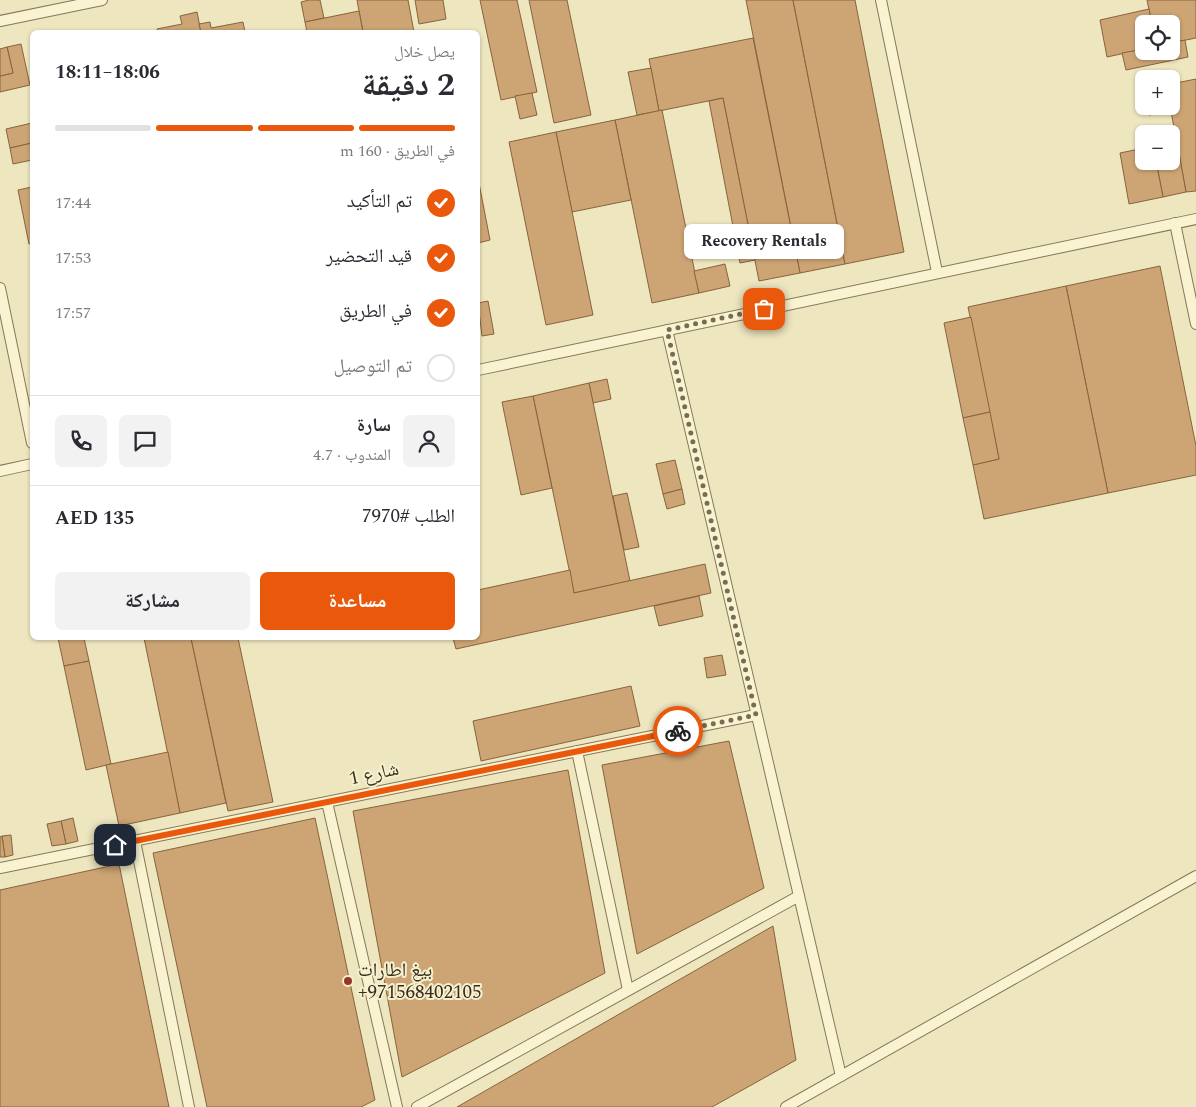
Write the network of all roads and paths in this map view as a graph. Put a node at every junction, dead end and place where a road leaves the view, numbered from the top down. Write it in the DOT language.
graph roads {
  1 [pos="102,0"];
  2 [pos="881,0"];
  3 [pos="0,20"];
  4 [pos="1196,219"];
  5 [pos="1175,223"];
  6 [pos="937,272"];
  7 [pos="0,288"];
  8 [pos="1196,324"];
  9 [pos="667,330"];
  10 [pos="480,370"];
  11 [pos="30,433"];
  12 [pos="30,464"];
  13 [pos="0,471"];
  14 [pos="756,715"];
  15 [pos="577,751"];
  16 [pos="328,802"];
  17 [pos="135,841"];
  18 [pos="0,868"];
  19 [pos="1196,876"];
  20 [pos="798,896"];
  21 [pos="628,990"];
  22 [pos="841,1076"];
  23 [pos="189,1107"];
  24 [pos="397,1107"];
  25 [pos="417,1107"];
  26 [pos="786,1107"];
  1 -- 3 [label="lane"];
  2 -- 6 [label="lane"];
  4 -- 5 [label="lane"];
  5 -- 6 [label="lane"];
  5 -- 8 [label="lane"];
  6 -- 9 [label="lane"];
  7 -- 11 [label="lane"];
  9 -- 10 [label="lane"];
  9 -- 14 [label="lane"];
  12 -- 13 [label="lane"];
  14 -- 15 [label="lane, شارع 1"];
  14 -- 20 [label="lane"];
  15 -- 16 [label="lane, شارع 1"];
  15 -- 21 [label="lane"];
  16 -- 17 [label="lane, شارع 1"];
  16 -- 24 [label="lane"];
  17 -- 18 [label="lane, شارع 1"];
  17 -- 23 [label="lane"];
  19 -- 22 [label="lane"];
  20 -- 21 [label="lane"];
  20 -- 22 [label="lane"];
  21 -- 25 [label="lane"];
  22 -- 26 [label="lane"];
}
